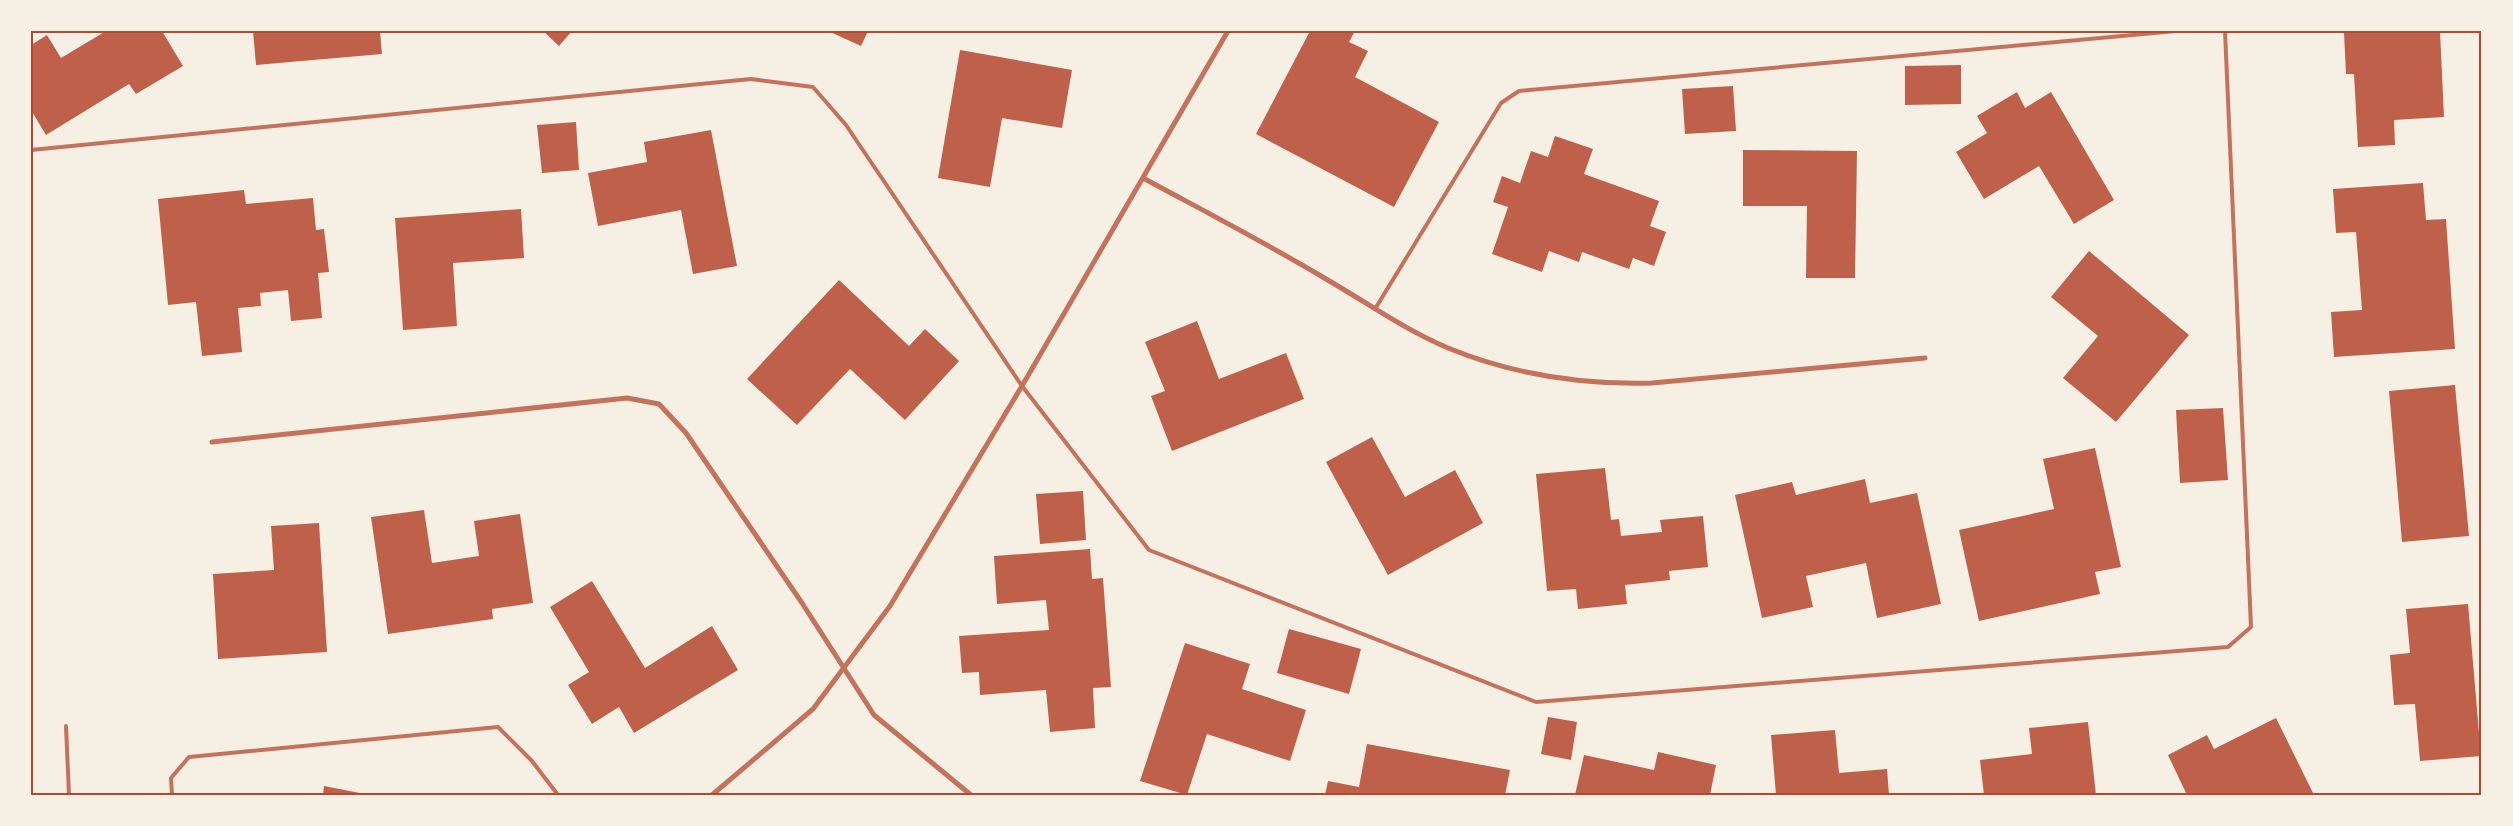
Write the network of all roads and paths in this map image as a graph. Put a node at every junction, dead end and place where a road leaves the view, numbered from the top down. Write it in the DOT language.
graph roads {
  1 [pos="1228,31"];
  2 [pos="2176,31"];
  3 [pos="2225,31"];
  4 [pos="31,150"];
  5 [pos="1143,178"];
  6 [pos="1375,310"];
  7 [pos="1925,358"];
  8 [pos="1022,386"];
  9 [pos="212,442"];
  10 [pos="843,667"];
  11 [pos="66,726"];
  12 [pos="70,795"];
  13 [pos="172,795"];
  14 [pos="558,795"];
  15 [pos="712,795"];
  16 [pos="971,795"];
  1 -- 5 [label="street"];
  2 -- 6 [label="lane"];
  3 -- 8 [label="lane"];
  4 -- 8 [label="lane"];
  5 -- 6 [label="street"];
  5 -- 8 [label="street"];
  6 -- 7 [label="street"];
  8 -- 10 [label="street"];
  9 -- 10 [label="street"];
  10 -- 15 [label="street"];
  10 -- 16 [label="street"];
  11 -- 12 [label="lane"];
  13 -- 14 [label="lane"];
}
